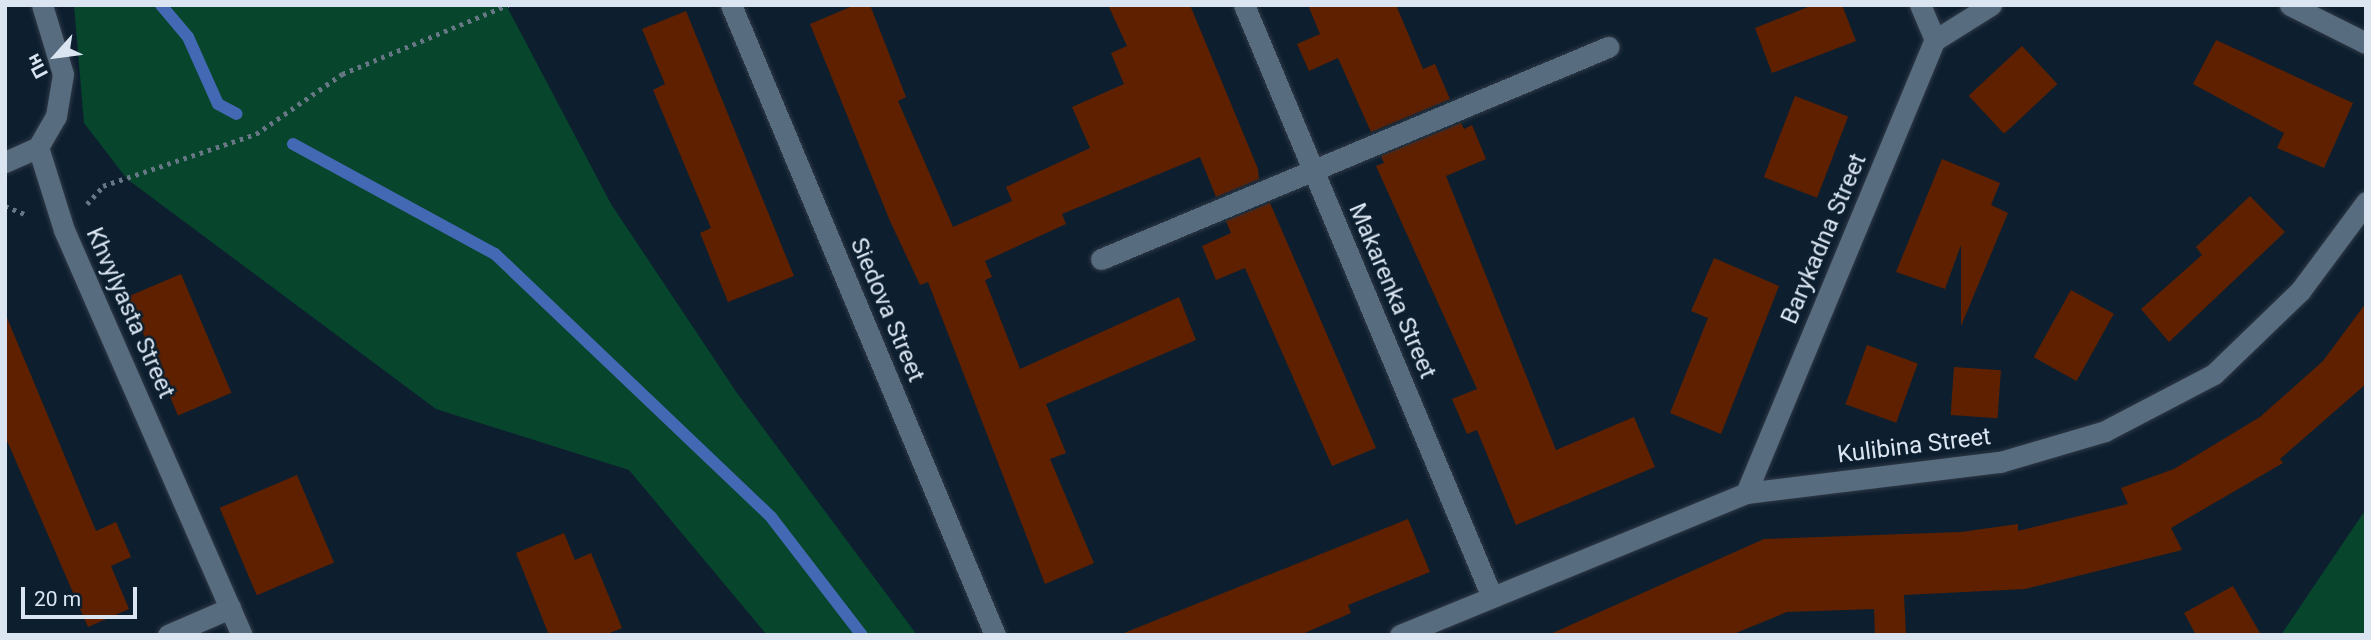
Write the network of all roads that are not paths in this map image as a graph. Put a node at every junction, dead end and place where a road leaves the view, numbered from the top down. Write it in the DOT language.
graph roads {
  1 [pos="42,5"];
  2 [pos="731,5"];
  3 [pos="1244,5"];
  4 [pos="1920,5"];
  5 [pos="1992,5"];
  6 [pos="2290,5"];
  7 [pos="1936,40"];
  8 [pos="2366,43"];
  9 [pos="1608,47"];
  10 [pos="38,147"];
  11 [pos="5,162"];
  12 [pos="1313,170"];
  13 [pos="2366,202"];
  14 [pos="1101,259"];
  15 [pos="1746,493"];
  16 [pos="1492,597"];
  17 [pos="230,608"];
  18 [pos="168,635"];
  19 [pos="242,635"];
  20 [pos="995,635"];
  21 [pos="1400,635"];
  1 -- 10 [label="street"];
  2 -- 20 [label="street, Siedova Street"];
  3 -- 12 [label="street, Makarenka Street"];
  4 -- 7 [label="street"];
  5 -- 7 [label="street"];
  6 -- 8 [label="street"];
  7 -- 15 [label="street, Barykadna Street"];
  9 -- 12 [label="street"];
  10 -- 11 [label="street"];
  10 -- 17 [label="street, Khvylyasta Street"];
  12 -- 14 [label="street"];
  12 -- 16 [label="street, Makarenka Street"];
  13 -- 15 [label="street, Kulibina Street"];
  15 -- 16 [label="street, Kulibina Street"];
  16 -- 21 [label="street, Kulibina Street"];
  17 -- 18 [label="street"];
  17 -- 19 [label="street, Khvylyasta Street"];
}
